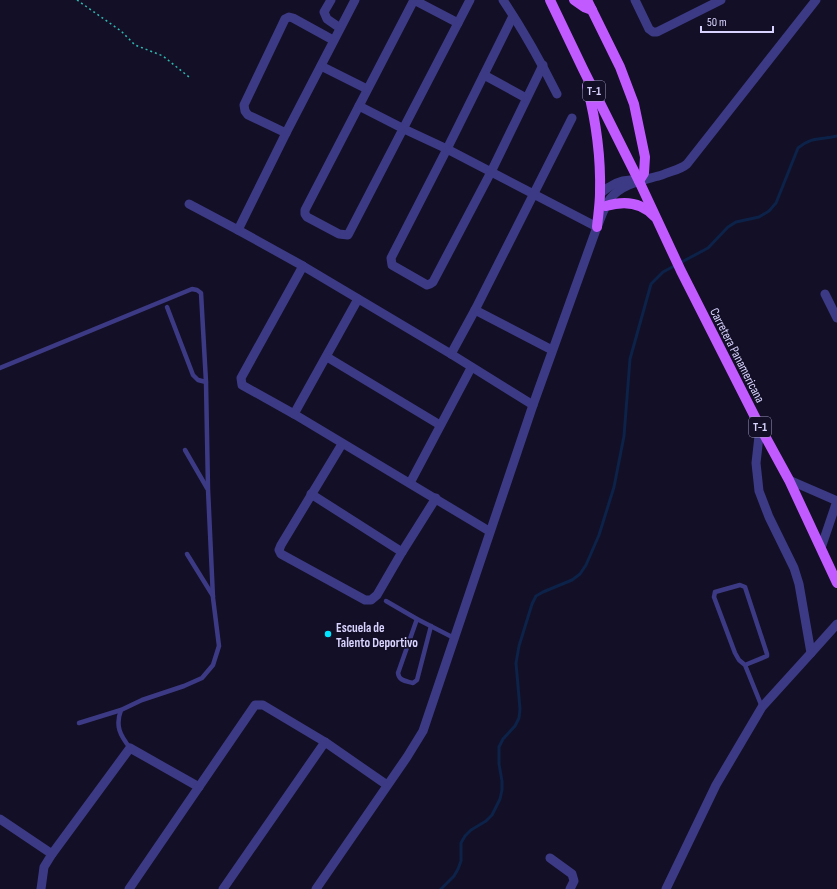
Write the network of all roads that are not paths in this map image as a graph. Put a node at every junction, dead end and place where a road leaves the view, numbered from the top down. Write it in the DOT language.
graph roads {
  1 [pos="331,0"];
  2 [pos="355,0"];
  3 [pos="414,0"];
  4 [pos="470,0"];
  5 [pos="503,0"];
  6 [pos="550,0"];
  7 [pos="574,0"];
  8 [pos="587,0"];
  9 [pos="635,0"];
  10 [pos="816,0"];
  11 [pos="717,1"];
  12 [pos="592,10"];
  13 [pos="514,16"];
  14 [pos="458,23"];
  15 [pos="340,28"];
  16 [pos="333,40"];
  17 [pos="542,65"];
  18 [pos="321,66"];
  19 [pos="583,69"];
  20 [pos="484,75"];
  21 [pos="367,89"];
  22 [pos="557,94"];
  23 [pos="526,98"];
  24 [pos="359,106"];
  25 [pos="572,118"];
  26 [pos="404,129"];
  27 [pos="286,133"];
  28 [pos="447,149"];
  29 [pos="491,172"];
  30 [pos="639,181"];
  31 [pos="534,194"];
  32 [pos="600,194"];
  33 [pos="189,204"];
  34 [pos="606,206"];
  35 [pos="658,220"];
  36 [pos="597,227"];
  37 [pos="238,230"];
  38 [pos="303,266"];
  39 [pos="825,294"];
  40 [pos="358,299"];
  41 [pos="166,307"];
  42 [pos="475,310"];
  43 [pos="837,318"];
  44 [pos="552,350"];
  45 [pos="451,354"];
  46 [pos="327,357"];
  47 [pos="0,368"];
  48 [pos="471,368"];
  49 [pos="206,382"];
  50 [pos="533,405"];
  51 [pos="294,414"];
  52 [pos="440,425"];
  53 [pos="760,427"];
  54 [pos="342,444"];
  55 [pos="185,450"];
  56 [pos="789,480"];
  57 [pos="410,483"];
  58 [pos="208,489"];
  59 [pos="311,494"];
  60 [pos="436,498"];
  61 [pos="837,501"];
  62 [pos="489,531"];
  63 [pos="821,548"];
  64 [pos="402,552"];
  65 [pos="187,554"];
  66 [pos="837,583"];
  67 [pos="214,598"];
  68 [pos="386,601"];
  69 [pos="417,619"];
  70 [pos="837,624"];
  71 [pos="431,626"];
  72 [pos="454,638"];
  73 [pos="811,654"];
  74 [pos="745,664"];
  75 [pos="762,707"];
  76 [pos="121,710"];
  77 [pos="79,723"];
  78 [pos="325,742"];
  79 [pos="130,748"];
  80 [pos="387,785"];
  81 [pos="199,787"];
  82 [pos="0,818"];
  83 [pos="52,854"];
  84 [pos="550,858"];
  85 [pos="41,889"];
  86 [pos="129,889"];
  87 [pos="223,889"];
  88 [pos="316,889"];
  89 [pos="570,889"];
  90 [pos="666,889"];
  1 -- 15 [label="street"];
  2 -- 15 [label="street"];
  3 -- 14 [label="street"];
  3 -- 21 [label="street"];
  4 -- 14 [label="street"];
  5 -- 13 [label="street"];
  6 -- 19 [label="main road, T-1"];
  7 -- 12 [label="main road"];
  8 -- 12 [label="main road, T-1"];
  9 -- 11 [label="street"];
  10 -- 30 [label="street"];
  12 -- 30 [label="main road, T-1"];
  13 -- 17 [label="street"];
  13 -- 20 [label="street"];
  14 -- 26 [label="street"];
  15 -- 16 [label="street"];
  16 -- 18 [label="street"];
  16 -- 27 [label="street"];
  17 -- 22 [label="street"];
  17 -- 23 [label="street"];
  18 -- 21 [label="street"];
  18 -- 27 [label="street"];
  19 -- 30 [label="main road, T-1"];
  19 -- 32 [label="main road"];
  20 -- 23 [label="street"];
  20 -- 28 [label="street"];
  21 -- 24 [label="street"];
  23 -- 29 [label="street"];
  24 -- 26 [label="street"];
  24 -- 26 [label="street"];
  25 -- 31 [label="street"];
  26 -- 28 [label="street"];
  27 -- 37 [label="street"];
  28 -- 29 [label="street"];
  28 -- 29 [label="street"];
  29 -- 31 [label="street"];
  30 -- 32 [label="street"];
  30 -- 34 [label="street"];
  30 -- 35 [label="main road, Carretera Panamericana / T-1"];
  31 -- 36 [label="street"];
  31 -- 42 [label="street"];
  32 -- 36 [label="main road"];
  33 -- 37 [label="street"];
  34 -- 35 [label="main road"];
  34 -- 36 [label="street"];
  35 -- 53 [label="main road, Carretera Panamericana / T-1"];
  36 -- 44 [label="street"];
  37 -- 38 [label="street"];
  38 -- 40 [label="street"];
  38 -- 51 [label="street"];
  39 -- 43 [label="street"];
  40 -- 45 [label="street"];
  40 -- 46 [label="street"];
  41 -- 49 [label="lane"];
  42 -- 44 [label="street"];
  42 -- 45 [label="street"];
  44 -- 50 [label="street"];
  45 -- 48 [label="street"];
  46 -- 51 [label="street"];
  46 -- 52 [label="street"];
  47 -- 49 [label="lane"];
  48 -- 50 [label="street"];
  48 -- 52 [label="street"];
  49 -- 58 [label="lane"];
  50 -- 62 [label="street"];
  51 -- 54 [label="street"];
  52 -- 57 [label="street"];
  53 -- 56 [label="main road, Carretera Panamericana / T-1"];
  53 -- 73 [label="street"];
  54 -- 57 [label="street"];
  54 -- 59 [label="street"];
  55 -- 58 [label="lane"];
  56 -- 61 [label="street"];
  56 -- 63 [label="main road, Carretera Panamericana / T-1"];
  57 -- 60 [label="street"];
  58 -- 67 [label="lane"];
  59 -- 64 [label="street"];
  59 -- 64 [label="street"];
  60 -- 62 [label="street"];
  60 -- 64 [label="street"];
  61 -- 63 [label="street"];
  62 -- 72 [label="street"];
  63 -- 66 [label="main road, Carretera Panamericana / T-1"];
  65 -- 67 [label="lane"];
  67 -- 76 [label="lane"];
  68 -- 69 [label="lane"];
  69 -- 71 [label="lane"];
  69 -- 71 [label="lane"];
  70 -- 73 [label="street"];
  71 -- 72 [label="lane"];
  72 -- 80 [label="street"];
  73 -- 75 [label="street"];
  74 -- 74 [label="lane"];
  74 -- 75 [label="lane"];
  75 -- 90 [label="street"];
  76 -- 77 [label="lane"];
  76 -- 79 [label="lane"];
  78 -- 80 [label="street"];
  78 -- 81 [label="street"];
  78 -- 87 [label="street"];
  79 -- 81 [label="street"];
  79 -- 83 [label="street"];
  80 -- 88 [label="street"];
  81 -- 86 [label="street"];
  82 -- 83 [label="street"];
  83 -- 85 [label="street"];
  84 -- 89 [label="street"];
}
